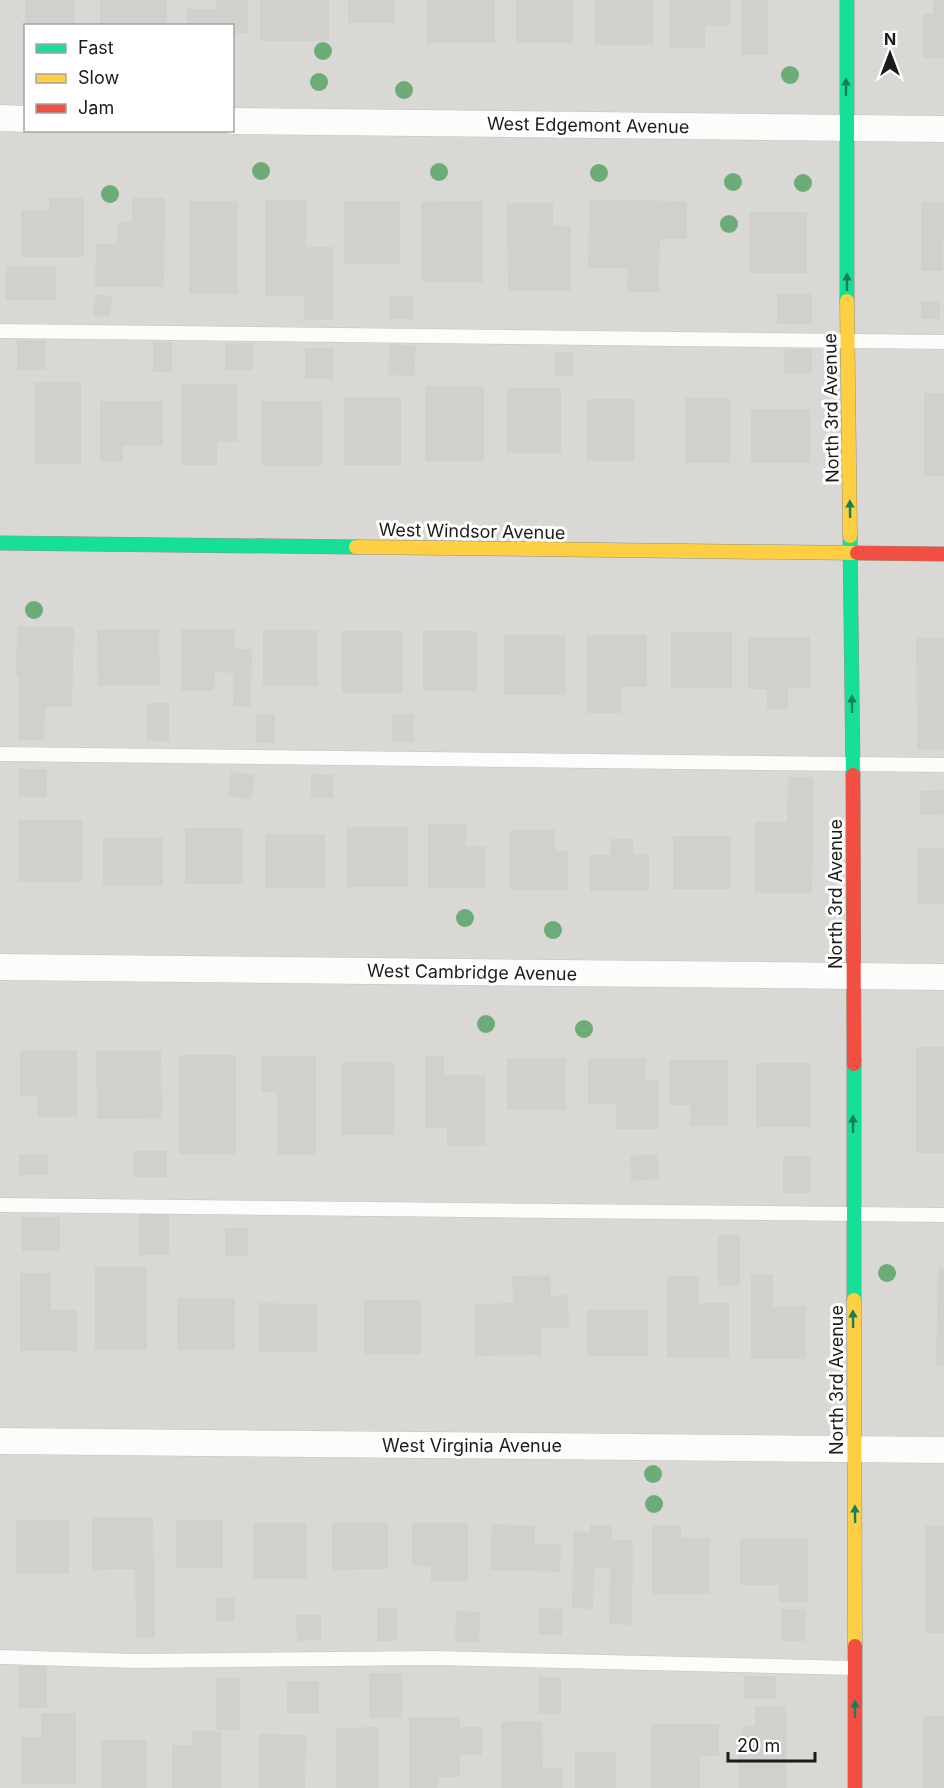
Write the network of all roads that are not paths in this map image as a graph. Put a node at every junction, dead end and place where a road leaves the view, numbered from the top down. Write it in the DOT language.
graph roads {
  1 [pos="847,0"];
  2 [pos="0,118"];
  3 [pos="24,119"];
  4 [pos="234,121"];
  5 [pos="846,128"];
  6 [pos="944,129"];
  7 [pos="0,331"];
  8 [pos="847,341"];
  9 [pos="944,342"];
  10 [pos="0,543"];
  11 [pos="851,553"];
  12 [pos="944,554"];
  13 [pos="0,754"];
  14 [pos="853,763"];
  15 [pos="944,765"];
  16 [pos="0,967"];
  17 [pos="853,976"];
  18 [pos="944,977"];
  19 [pos="0,1205"];
  20 [pos="852,1213"];
  21 [pos="944,1215"];
  22 [pos="0,1441"];
  23 [pos="854,1448"];
  24 [pos="944,1450"];
  25 [pos="0,1657"];
  26 [pos="855,1668"];
  27 [pos="855,1788"];
  5 -- 1 [label="street, North 3rd Avenue, one-way"];
  2 -- 3 [label="street"];
  4 -- 5 [label="street, West Edgemont Avenue"];
  5 -- 6 [label="street, West Edgemont Avenue"];
  8 -- 5 [label="street, North 3rd Avenue, one-way"];
  7 -- 8 [label="lane"];
  8 -- 9 [label="lane"];
  11 -- 8 [label="street, North 3rd Avenue, one-way"];
  10 -- 11 [label="street, West Windsor Avenue"];
  11 -- 12 [label="street, West Windsor Avenue"];
  14 -- 11 [label="street, North 3rd Avenue, one-way"];
  13 -- 14 [label="lane"];
  14 -- 15 [label="lane"];
  14 -- 17 [label="street, North 3rd Avenue"];
  16 -- 17 [label="street, West Cambridge Avenue"];
  17 -- 18 [label="street, West Cambridge Avenue"];
  20 -- 17 [label="street, North 3rd Avenue, one-way"];
  19 -- 20 [label="lane"];
  20 -- 21 [label="lane"];
  23 -- 20 [label="street, North 3rd Avenue, one-way"];
  22 -- 23 [label="street, West Virginia Avenue"];
  23 -- 24 [label="street, West Virginia Avenue"];
  26 -- 23 [label="street, North 3rd Avenue, one-way"];
  25 -- 26 [label="lane"];
  27 -- 26 [label="street, North 3rd Avenue, one-way"];
}
